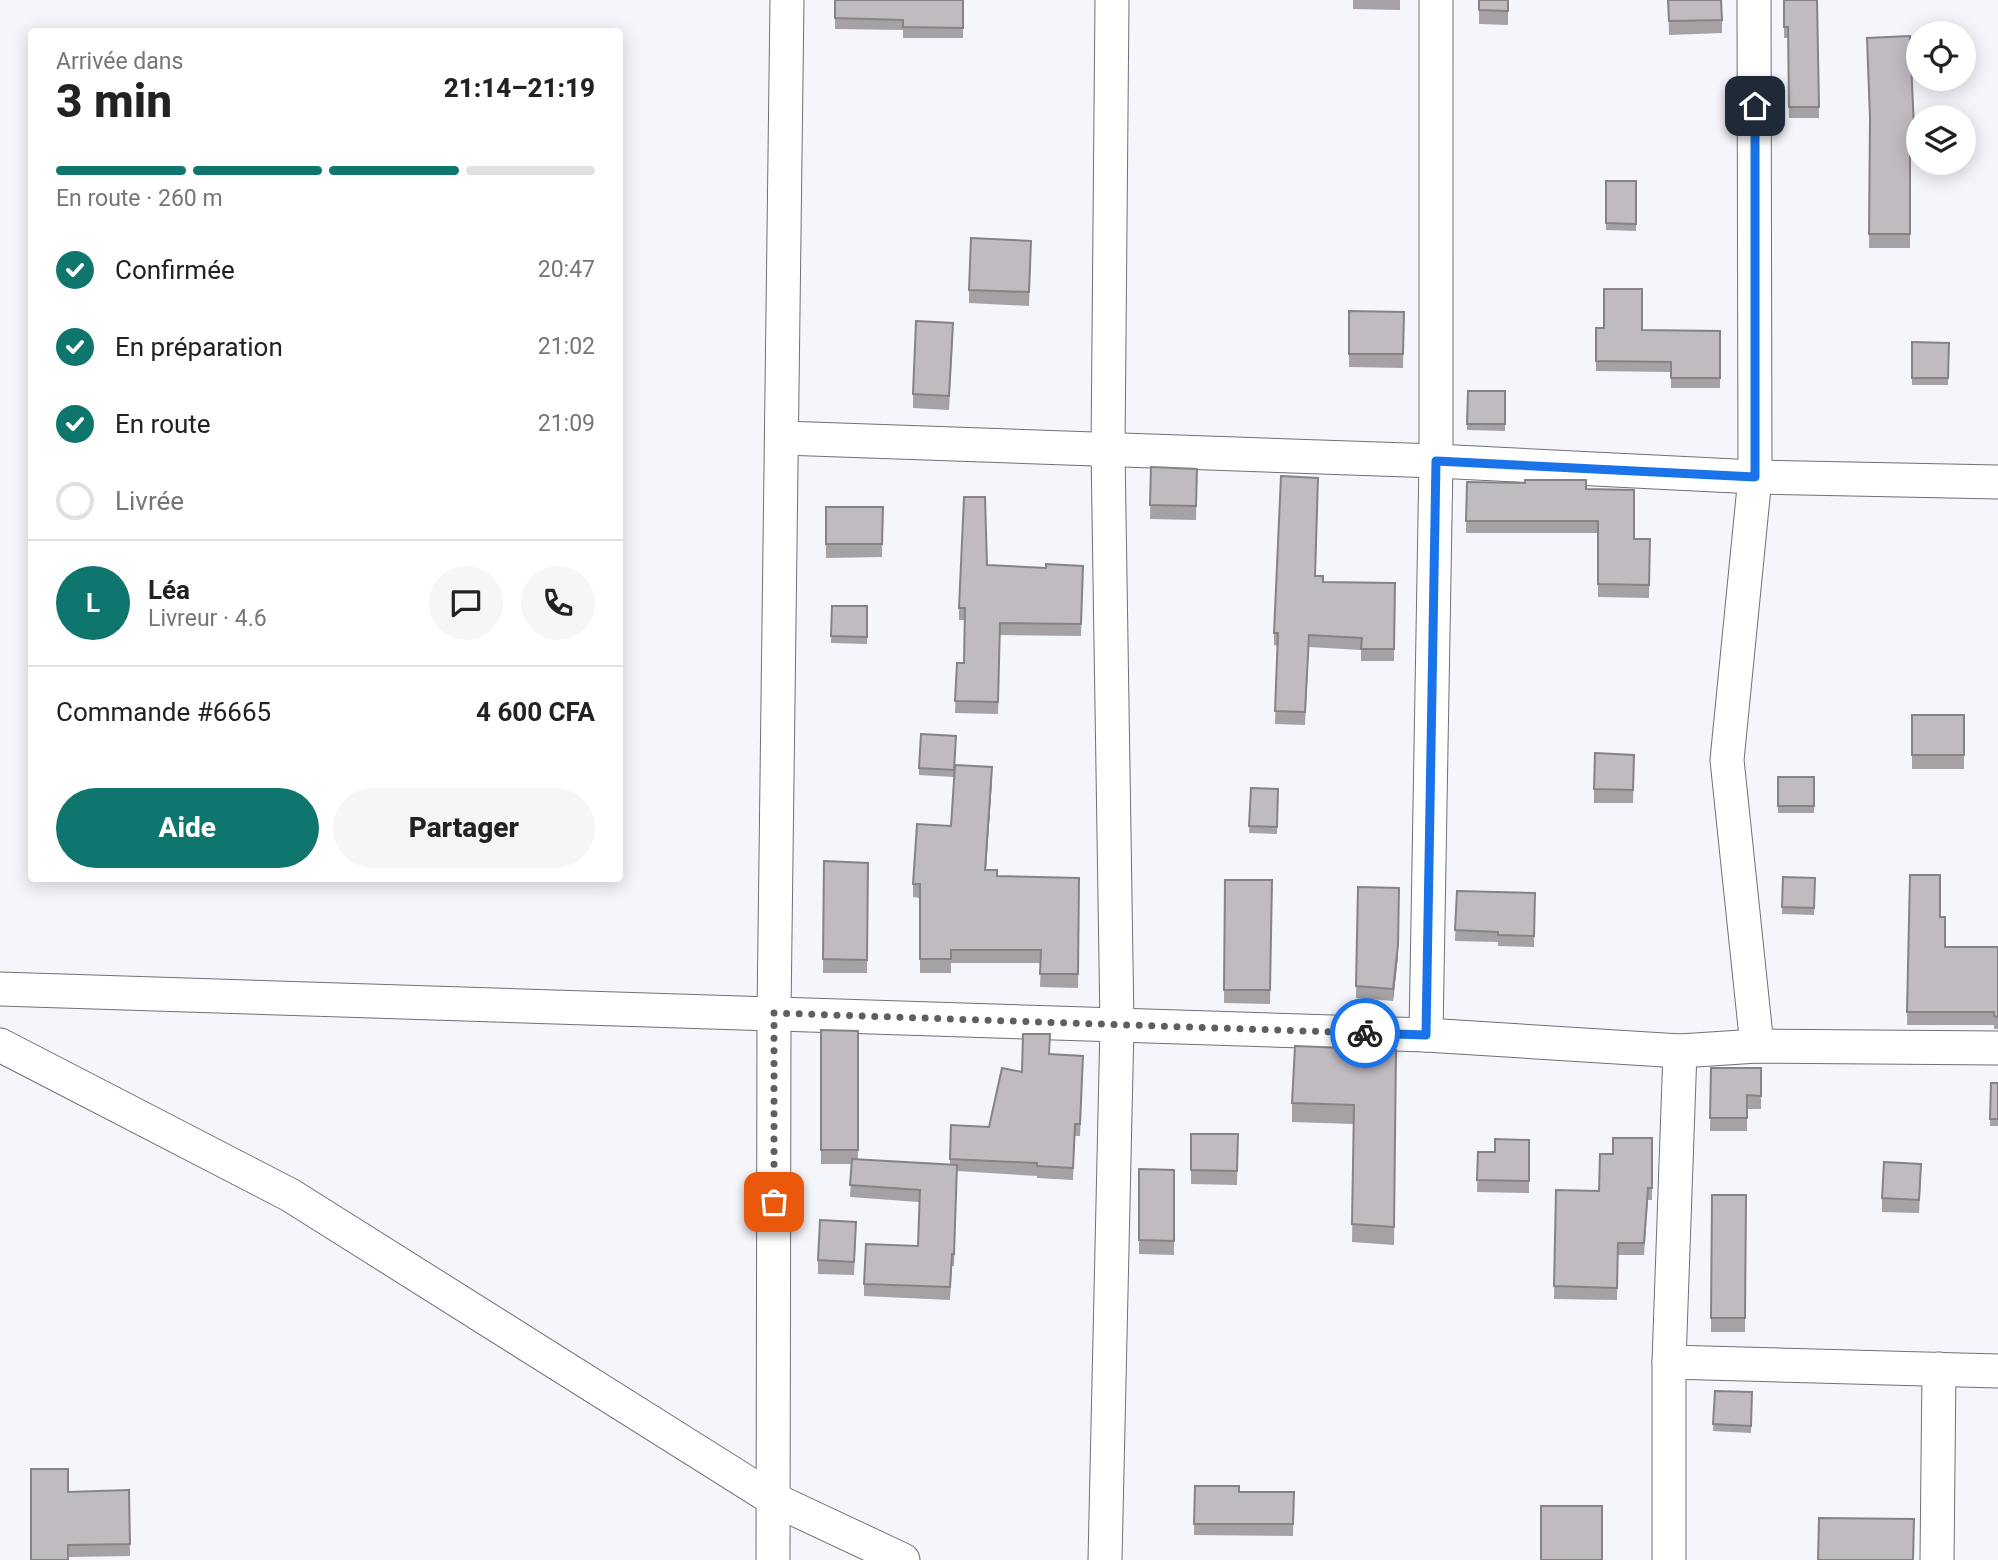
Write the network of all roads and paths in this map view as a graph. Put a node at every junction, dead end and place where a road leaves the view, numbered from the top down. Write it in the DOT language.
graph roads {
  1 [pos="786,0"];
  2 [pos="1112,0"];
  3 [pos="1436,0"];
  4 [pos="1754,0"];
  5 [pos="783,438"];
  6 [pos="1108,450"];
  7 [pos="1436,461"];
  8 [pos="1755,477"];
  9 [pos="1998,482"];
  10 [pos="0,989"];
  11 [pos="774,1013"];
  12 [pos="1117,1025"];
  13 [pos="1426,1035"];
  14 [pos="0,1045"];
  15 [pos="1757,1046"];
  16 [pos="1998,1048"];
  17 [pos="1680,1051"];
  18 [pos="1668,1362"];
  19 [pos="1939,1369"];
  20 [pos="1998,1371"];
  21 [pos="773,1499"];
  22 [pos="773,1560"];
  23 [pos="903,1560"];
  24 [pos="1105,1560"];
  25 [pos="1669,1560"];
  26 [pos="1937,1560"];
  1 -- 5 [label="street"];
  2 -- 6 [label="street"];
  3 -- 7 [label="street"];
  4 -- 8 [label="street"];
  5 -- 6 [label="street"];
  5 -- 11 [label="street"];
  6 -- 7 [label="street"];
  6 -- 12 [label="street"];
  7 -- 8 [label="street"];
  7 -- 13 [label="street"];
  8 -- 9 [label="street"];
  8 -- 15 [label="street"];
  10 -- 11 [label="street"];
  11 -- 12 [label="street"];
  11 -- 21 [label="street"];
  12 -- 13 [label="street"];
  12 -- 24 [label="street"];
  13 -- 17 [label="street"];
  14 -- 21 [label="street"];
  15 -- 16 [label="street"];
  15 -- 17 [label="street"];
  17 -- 18 [label="street"];
  18 -- 19 [label="street"];
  18 -- 25 [label="street"];
  19 -- 20 [label="street"];
  19 -- 26 [label="street"];
  21 -- 22 [label="street"];
  21 -- 23 [label="street"];
}
